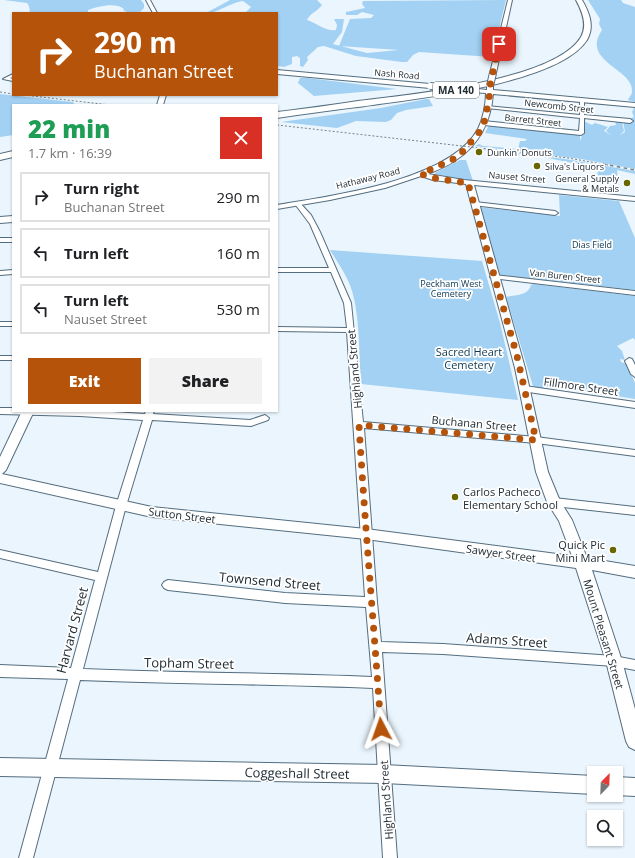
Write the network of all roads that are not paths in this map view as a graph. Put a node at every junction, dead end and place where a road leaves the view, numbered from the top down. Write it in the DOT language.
graph roads {
  1 [pos="148,0"];
  2 [pos="510,0"];
  3 [pos="571,0"];
  4 [pos="579,0"];
  5 [pos="154,12"];
  6 [pos="577,14"];
  7 [pos="574,36"];
  8 [pos="278,72"];
  9 [pos="12,76"];
  10 [pos="12,80"];
  11 [pos="490,89"];
  12 [pos="582,101"];
  13 [pos="635,105"];
  14 [pos="487,107"];
  15 [pos="278,112"];
  16 [pos="278,115"];
  17 [pos="582,117"];
  18 [pos="630,121"];
  19 [pos="484,123"];
  20 [pos="12,148"];
  21 [pos="0,150"];
  22 [pos="12,153"];
  23 [pos="12,153"];
  24 [pos="0,154"];
  25 [pos="0,157"];
  26 [pos="421,174"];
  27 [pos="468,183"];
  28 [pos="635,199"];
  29 [pos="298,204"];
  30 [pos="475,204"];
  31 [pos="278,207"];
  32 [pos="555,212"];
  33 [pos="12,219"];
  34 [pos="0,220"];
  35 [pos="0,240"];
  36 [pos="12,240"];
  37 [pos="278,270"];
  38 [pos="334,270"];
  39 [pos="12,272"];
  40 [pos="0,273"];
  41 [pos="494,277"];
  42 [pos="635,293"];
  43 [pos="0,324"];
  44 [pos="12,324"];
  45 [pos="278,329"];
  46 [pos="350,330"];
  47 [pos="0,358"];
  48 [pos="12,358"];
  49 [pos="629,361"];
  50 [pos="635,374"];
  51 [pos="525,389"];
  52 [pos="635,405"];
  53 [pos="0,411"];
  54 [pos="12,411"];
  55 [pos="28,412"];
  56 [pos="80,412"];
  57 [pos="149,414"];
  58 [pos="265,418"];
  59 [pos="359,425"];
  60 [pos="536,440"];
  61 [pos="635,453"];
  62 [pos="0,470"];
  63 [pos="0,478"];
  64 [pos="554,502"];
  65 [pos="121,506"];
  66 [pos="635,511"];
  67 [pos="366,534"];
  68 [pos="0,554"];
  69 [pos="582,563"];
  70 [pos="635,572"];
  71 [pos="101,578"];
  72 [pos="168,585"];
  73 [pos="371,602"];
  74 [pos="376,647"];
  75 [pos="614,661"];
  76 [pos="635,665"];
  77 [pos="0,671"];
  78 [pos="75,675"];
  79 [pos="378,683"];
  80 [pos="635,741"];
  81 [pos="0,767"];
  82 [pos="49,767"];
  83 [pos="384,774"];
  84 [pos="587,785"];
  85 [pos="623,786"];
  86 [pos="635,787"];
  87 [pos="26,858"];
  88 [pos="390,858"];
  1 -- 5 [label="main road"];
  2 -- 11 [label="main road, bridge"];
  3 -- 6 [label="highway"];
  4 -- 16 [label="highway, MA 140"];
  7 -- 15 [label="highway, MA 140"];
  8 -- 11 [label="main road, Nash Road, bridge"];
  9 -- 10 [label="street"];
  11 -- 12 [label="main road, Nash Road"];
  11 -- 14 [label="main road"];
  12 -- 13 [label="main road, Nash Road"];
  12 -- 17 [label="street"];
  14 -- 17 [label="street, Newcomb Street"];
  14 -- 19 [label="main road"];
  17 -- 18 [label="street, Newcomb Street"];
  17 -- 19 [label="street, Barrett Street"];
  19 -- 26 [label="main road, Hathaway Road"];
  20 -- 21 [label="highway"];
  22 -- 24 [label="highway"];
  23 -- 25 [label="highway"];
  26 -- 27 [label="main road, Nauset Street"];
  26 -- 29 [label="main road, Hathaway Road"];
  27 -- 28 [label="main road, Nauset Street"];
  27 -- 30 [label="main road, Mount Pleasant Street"];
  29 -- 31 [label="main road, Hathaway Road"];
  29 -- 38 [label="street, Highland Street"];
  30 -- 32 [label="street"];
  30 -- 41 [label="main road, Mount Pleasant Street"];
  33 -- 34 [label="main road"];
  35 -- 36 [label="street"];
  37 -- 38 [label="street"];
  38 -- 46 [label="street, Highland Street"];
  39 -- 40 [label="street"];
  41 -- 42 [label="street, Van Buren Street"];
  41 -- 51 [label="main road, Mount Pleasant Street"];
  43 -- 44 [label="street"];
  45 -- 46 [label="street"];
  46 -- 59 [label="street, Highland Street"];
  47 -- 48 [label="street"];
  49 -- 50 [label="street"];
  51 -- 52 [label="street, Fillmore Street"];
  51 -- 60 [label="main road, Mount Pleasant Street"];
  53 -- 54 [label="street"];
  55 -- 62 [label="main road"];
  56 -- 57 [label="street"];
  57 -- 58 [label="street"];
  57 -- 65 [label="street, Harvard Street"];
  59 -- 60 [label="street, Buchanan Street"];
  59 -- 67 [label="street, Highland Street"];
  60 -- 61 [label="street, Buchanan Street"];
  60 -- 64 [label="main road, Mount Pleasant Street"];
  63 -- 65 [label="main road, Sutton Street"];
  64 -- 66 [label="street"];
  64 -- 69 [label="main road, Mount Pleasant Street"];
  65 -- 67 [label="main road, Sutton Street"];
  65 -- 71 [label="street, Harvard Street"];
  67 -- 69 [label="main road, Sawyer Street"];
  67 -- 73 [label="street, Highland Street"];
  68 -- 71 [label="street"];
  69 -- 70 [label="main road, Sawyer Street"];
  69 -- 75 [label="main road, Mount Pleasant Street"];
  71 -- 78 [label="street, Harvard Street"];
  72 -- 73 [label="street, Townsend Street"];
  73 -- 74 [label="street, Highland Street"];
  74 -- 75 [label="street, Adams Street"];
  74 -- 79 [label="street, Highland Street"];
  75 -- 76 [label="street, Adams Street"];
  75 -- 80 [label="main road, Mount Pleasant Street"];
  77 -- 78 [label="street, Topham Street"];
  78 -- 79 [label="street, Topham Street"];
  78 -- 82 [label="street, Harvard Street"];
  79 -- 83 [label="street, Highland Street"];
  81 -- 82 [label="main road, Coggeshall Street"];
  82 -- 83 [label="main road, Coggeshall Street"];
  82 -- 87 [label="street, Harvard Street"];
  83 -- 84 [label="main road, Coggeshall Street"];
  83 -- 88 [label="street, Highland Street"];
  85 -- 86 [label="main road"];
}
